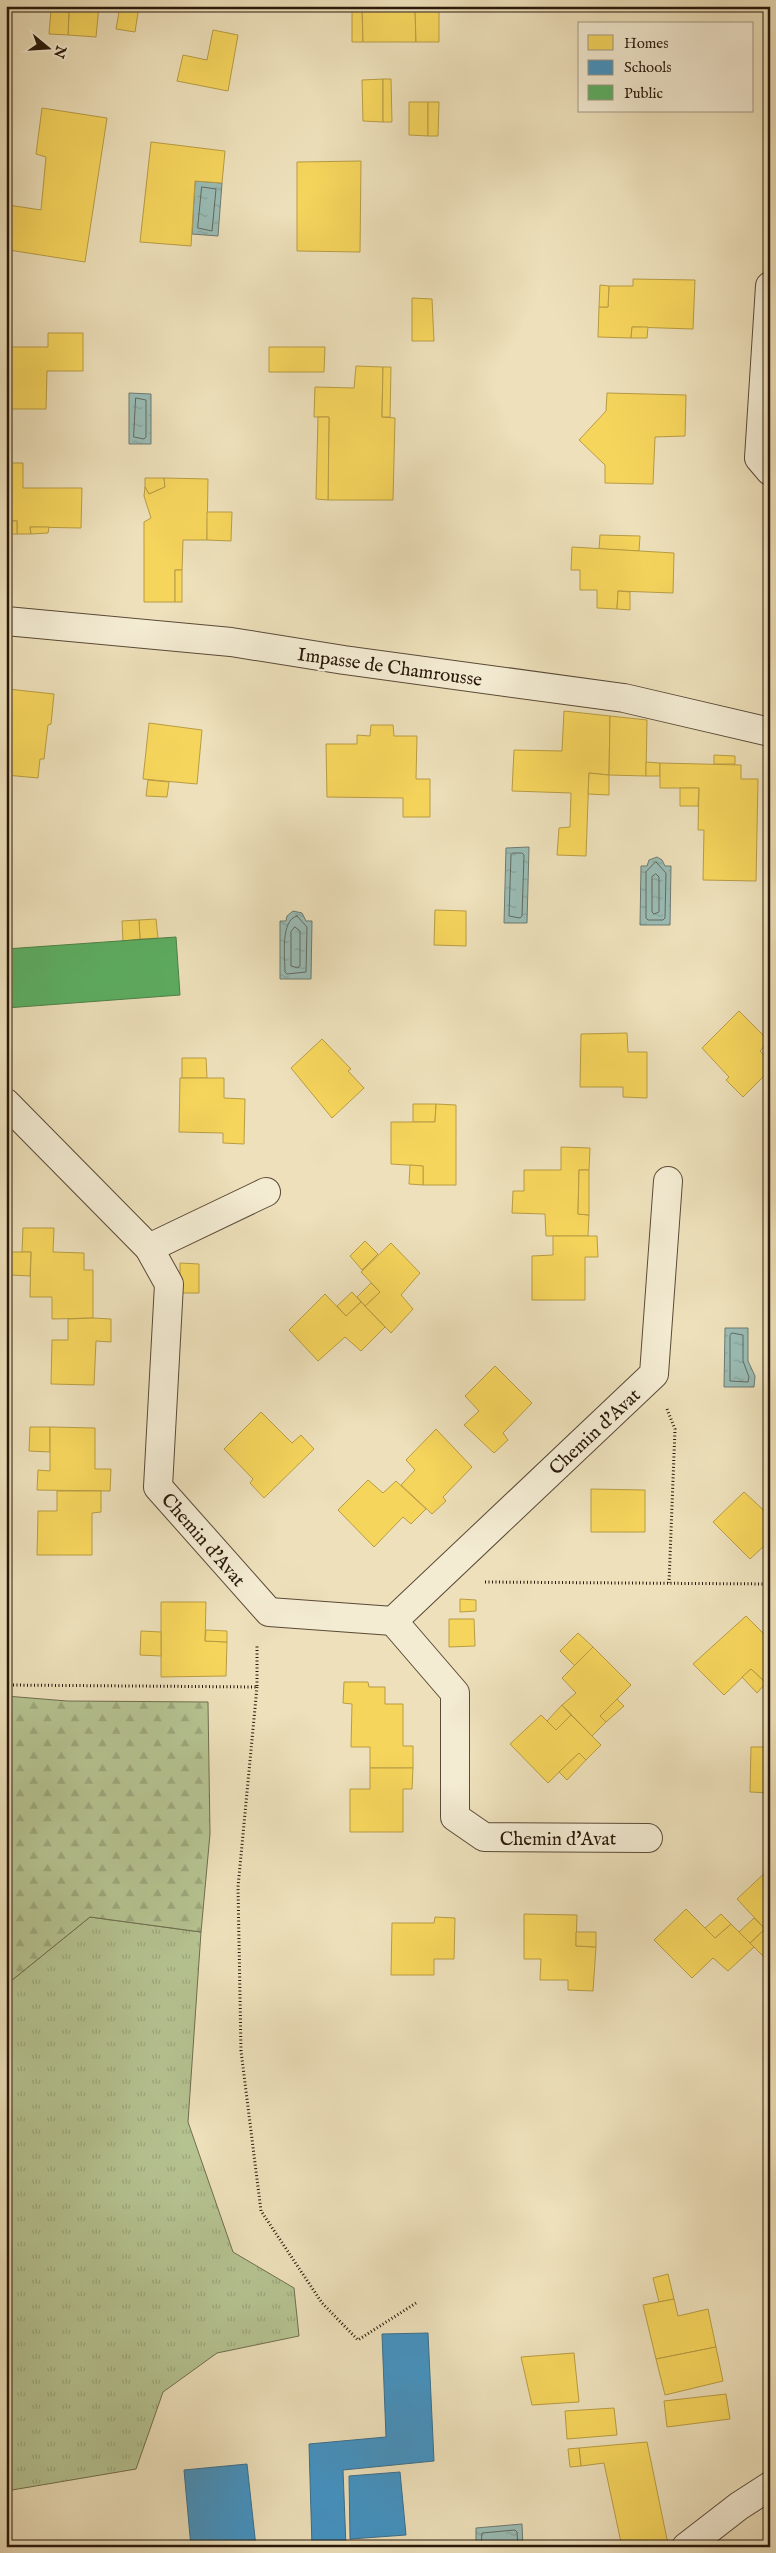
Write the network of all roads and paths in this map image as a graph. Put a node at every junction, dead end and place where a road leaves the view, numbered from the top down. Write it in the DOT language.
graph roads {
  1 [pos="770,286"];
  2 [pos="770,471"];
  3 [pos="6,621"];
  4 [pos="770,732"];
  5 [pos="6,1103"];
  6 [pos="668,1181"];
  7 [pos="266,1192"];
  8 [pos="149,1248"];
  9 [pos="654,1374"];
  10 [pos="434,1582"];
  11 [pos="669,1583"];
  12 [pos="770,1584"];
  13 [pos="258,1600"];
  14 [pos="393,1621"];
  15 [pos="6,1685"];
  16 [pos="257,1687"];
  17 [pos="648,1838"];
  18 [pos="416,2302"];
  19 [pos="770,2486"];
  20 [pos="686,2547"];
  1 -- 2 [label="street"];
  3 -- 4 [label="street, Impasse de Chamrousse"];
  5 -- 8 [label="street, Chemin d'Avat"];
  6 -- 9 [label="street, Chemin d'Avat"];
  7 -- 8 [label="street"];
  8 -- 13 [label="street, Chemin d'Avat"];
  9 -- 10 [label="street, Chemin d'Avat"];
  9 -- 11 [label="path"];
  10 -- 11 [label="path"];
  10 -- 14 [label="street, Chemin d'Avat"];
  11 -- 12 [label="path"];
  13 -- 14 [label="street, Chemin d'Avat"];
  13 -- 16 [label="path"];
  14 -- 17 [label="street, Chemin d'Avat"];
  15 -- 16 [label="path"];
  16 -- 18 [label="path"];
  19 -- 20 [label="street"];
}
